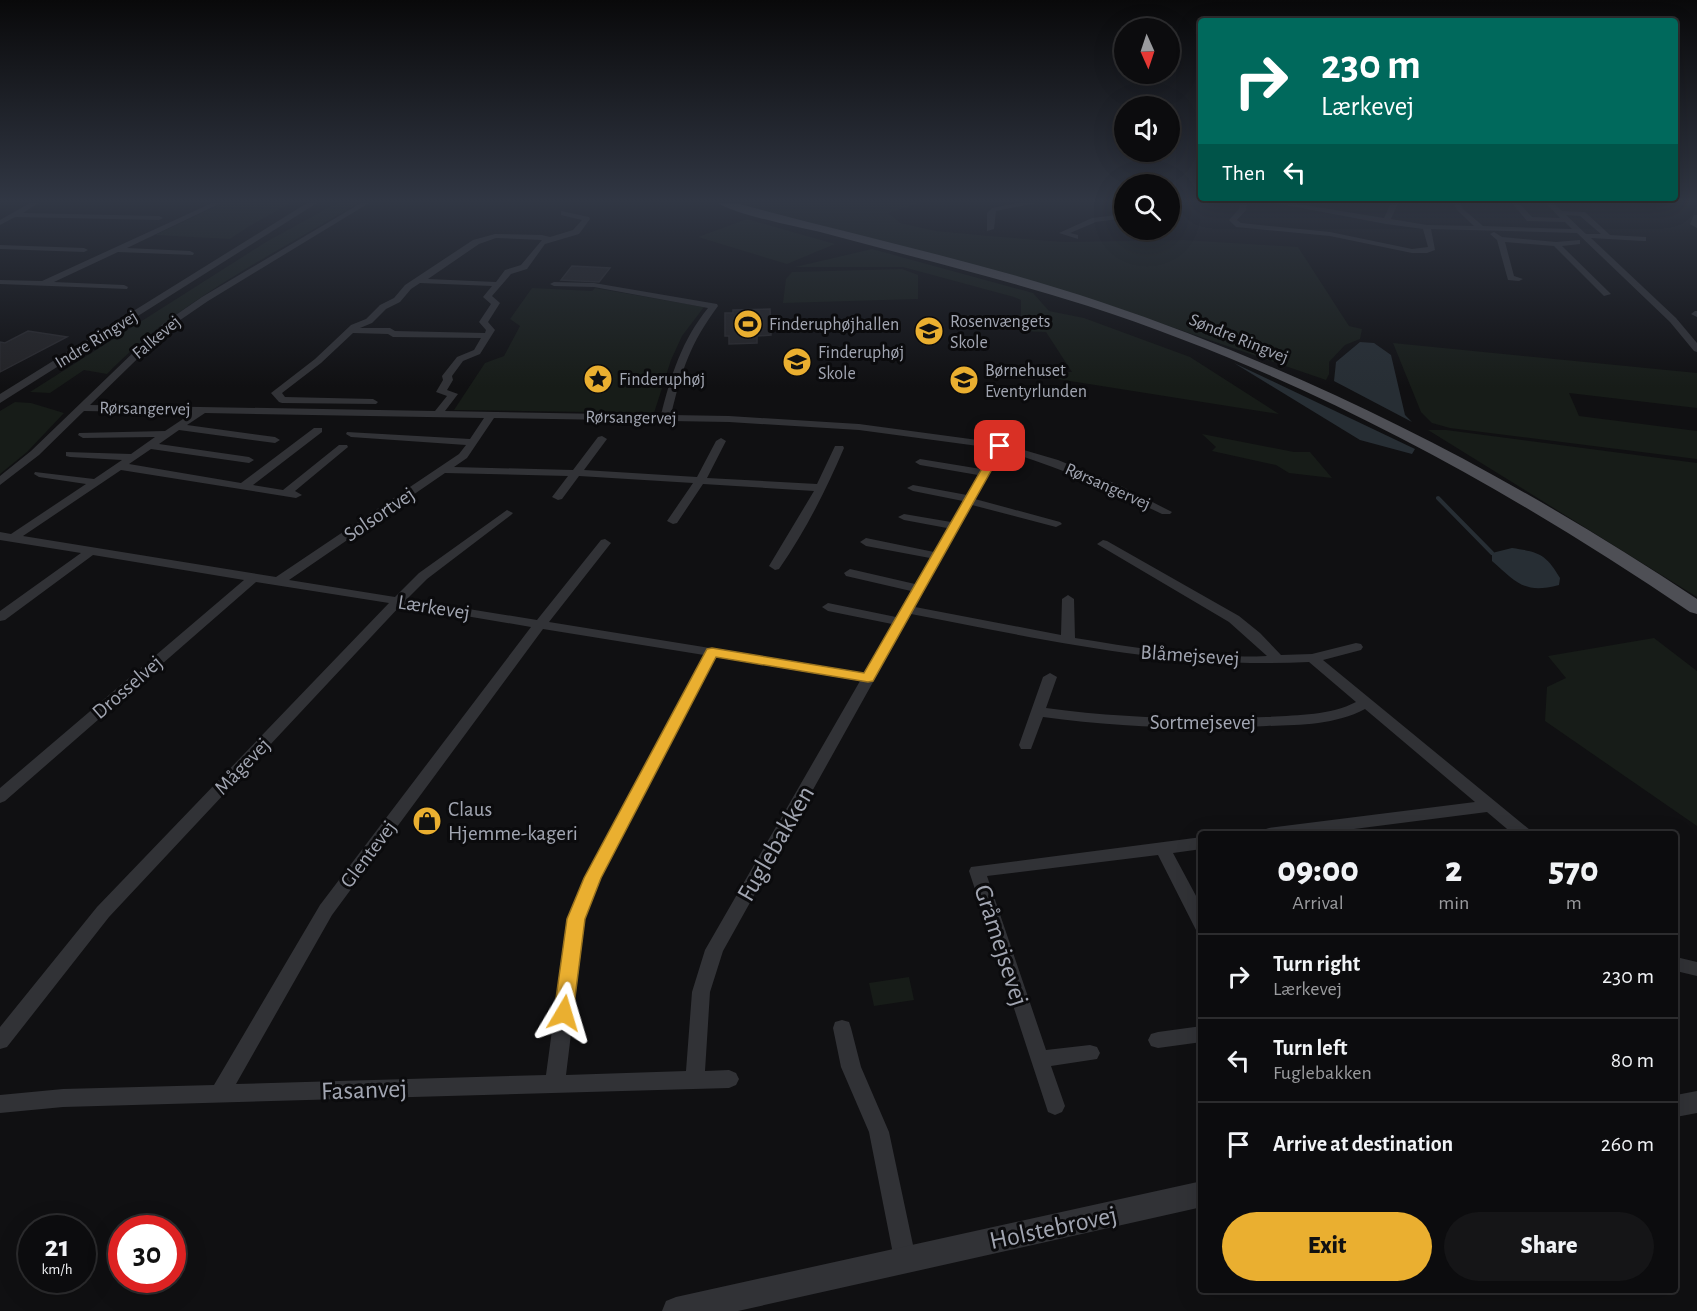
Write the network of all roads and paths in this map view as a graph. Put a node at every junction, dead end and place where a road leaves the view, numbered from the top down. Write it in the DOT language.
graph roads {
  1 [pos="86,264"];
  2 [pos="215,264"];
  3 [pos="264,264"];
  4 [pos="442,264"];
  5 [pos="526,264"];
  6 [pos="954,264"];
  7 [pos="1507,264"];
  8 [pos="1577,264"];
  9 [pos="1611,264"];
  10 [pos="1519,279"];
  11 [pos="417,281"];
  12 [pos="0,282"];
  13 [pos="43,284"];
  14 [pos="495,284"];
  15 [pos="554,284"];
  16 [pos="124,287"];
  17 [pos="1607,294"];
  18 [pos="350,330"];
  19 [pos="489,336"];
  20 [pos="1697,349"];
  21 [pos="0,399"];
  22 [pos="282,400"];
  23 [pos="374,402"];
  24 [pos="82,408"];
  25 [pos="204,409"];
  26 [pos="268,411"];
  27 [pos="439,413"];
  28 [pos="491,415"];
  29 [pos="665,418"];
  30 [pos="178,427"];
  31 [pos="318,430"];
  32 [pos="167,434"];
  33 [pos="351,434"];
  34 [pos="83,435"];
  35 [pos="602,439"];
  36 [pos="275,441"];
  37 [pos="721,441"];
  38 [pos="474,442"];
  39 [pos="150,446"];
  40 [pos="1000,446"];
  41 [pos="343,447"];
  42 [pos="840,448"];
  43 [pos="70,453"];
  44 [pos="133,457"];
  45 [pos="249,460"];
  46 [pos="920,462"];
  47 [pos="119,466"];
  48 [pos="445,470"];
  49 [pos="576,473"];
  50 [pos="985,473"];
  51 [pos="39,474"];
  52 [pos="701,479"];
  53 [pos="0,482"];
  54 [pos="95,482"];
  55 [pos="244,486"];
  56 [pos="822,488"];
  57 [pos="913,488"];
  58 [pos="558,496"];
  59 [pos="969,500"];
  60 [pos="1166,512"];
  61 [pos="507,513"];
  62 [pos="904,517"];
  63 [pos="673,520"];
  64 [pos="1056,524"];
  65 [pos="955,526"];
  66 [pos="6,537"];
  67 [pos="866,542"];
  68 [pos="605,543"];
  69 [pos="1103,544"];
  70 [pos="92,551"];
  71 [pos="938,556"];
  72 [pos="775,566"];
  73 [pos="850,573"];
  74 [pos="254,577"];
  75 [pos="279,582"];
  76 [pos="920,589"];
  77 [pos="1068,599"];
  78 [pos="398,601"];
  79 [pos="828,607"];
  80 [pos="1697,608"];
  81 [pos="904,616"];
  82 [pos="0,618"];
  83 [pos="540,624"];
  84 [pos="1068,640"];
  85 [pos="1356,647"];
  86 [pos="712,652"];
  87 [pos="1312,657"];
  88 [pos="1279,661"];
  89 [pos="1050,676"];
  90 [pos="868,678"];
  91 [pos="1366,704"];
  92 [pos="1038,712"];
  93 [pos="1026,745"];
  94 [pos="0,797"];
  95 [pos="1490,806"];
  96 [pos="1344,830"];
  97 [pos="1325,831"];
  98 [pos="1520,831"];
  99 [pos="1198,844"];
  100 [pos="1163,848"];
  101 [pos="1198,917"];
  102 [pos="1678,965"];
  103 [pos="1697,969"];
  104 [pos="842,1028"];
  105 [pos="1198,1035"];
  106 [pos="1158,1040"];
  107 [pos="0,1041"];
  108 [pos="1090,1053"];
  109 [pos="1040,1059"];
  110 [pos="695,1079"];
  111 [pos="729,1079"];
  112 [pos="555,1083"];
  113 [pos="219,1095"];
  114 [pos="1697,1102"];
  115 [pos="0,1104"];
  116 [pos="1055,1106"];
  117 [pos="1678,1106"];
  118 [pos="1198,1195"];
  119 [pos="905,1259"];
  120 [pos="676,1311"];
  1 -- 13 [label="street"];
  2 -- 21 [label="street, Indre Ringvej"];
  3 -- 24 [label="street, Falkevej"];
  4 -- 11 [label="street"];
  5 -- 14 [label="street"];
  6 -- 80 [label="main road, Søndre Ringvej"];
  7 -- 10 [label="street"];
  8 -- 17 [label="street"];
  9 -- 20 [label="street"];
  11 -- 14 [label="street"];
  11 -- 18 [label="street"];
  12 -- 13 [label="street"];
  13 -- 16 [label="street"];
  14 -- 19 [label="street"];
  15 -- 29 [label="street"];
  18 -- 19 [label="street"];
  18 -- 22 [label="street"];
  19 -- 27 [label="street"];
  22 -- 23 [label="street"];
  22 -- 26 [label="street"];
  24 -- 25 [label="street, Rørsangervej"];
  24 -- 53 [label="street, Falkevej"];
  25 -- 26 [label="street, Rørsangervej"];
  25 -- 30 [label="street"];
  26 -- 27 [label="street, Rørsangervej"];
  27 -- 28 [label="street, Rørsangervej"];
  28 -- 29 [label="street, Rørsangervej"];
  28 -- 38 [label="street, Solsortvej"];
  29 -- 40 [label="street, Rørsangervej"];
  30 -- 32 [label="street"];
  30 -- 36 [label="street"];
  31 -- 55 [label="street"];
  32 -- 34 [label="street"];
  32 -- 39 [label="street"];
  33 -- 38 [label="street"];
  35 -- 49 [label="street"];
  37 -- 52 [label="street"];
  38 -- 48 [label="street, Solsortvej"];
  39 -- 44 [label="street"];
  39 -- 45 [label="street"];
  40 -- 50 [label="street, Fuglebakken"];
  40 -- 60 [label="street, Rørsangervej"];
  41 -- 55 [label="street"];
  42 -- 56 [label="street"];
  43 -- 44 [label="street"];
  44 -- 47 [label="street"];
  46 -- 50 [label="street"];
  47 -- 54 [label="street"];
  47 -- 55 [label="street"];
  48 -- 49 [label="street"];
  48 -- 75 [label="street, Solsortvej"];
  49 -- 52 [label="street"];
  49 -- 58 [label="street"];
  50 -- 59 [label="street, Fuglebakken"];
  51 -- 54 [label="street"];
  52 -- 56 [label="street"];
  52 -- 63 [label="street"];
  54 -- 66 [label="street"];
  56 -- 72 [label="street"];
  57 -- 59 [label="street"];
  59 -- 64 [label="street"];
  59 -- 65 [label="street, Fuglebakken"];
  61 -- 78 [label="street, Mågevej"];
  62 -- 65 [label="street"];
  65 -- 71 [label="street, Fuglebakken"];
  66 -- 70 [label="street, Lærkevej"];
  67 -- 71 [label="street"];
  68 -- 83 [label="street, Glentevej"];
  69 -- 88 [label="street"];
  70 -- 74 [label="street, Lærkevej"];
  70 -- 82 [label="street"];
  71 -- 76 [label="street, Fuglebakken"];
  73 -- 76 [label="street"];
  74 -- 75 [label="street, Lærkevej"];
  74 -- 94 [label="street, Drosselvej"];
  75 -- 78 [label="street, Lærkevej"];
  76 -- 81 [label="street, Fuglebakken"];
  77 -- 84 [label="street"];
  78 -- 83 [label="street, Lærkevej"];
  78 -- 107 [label="street, Mågevej"];
  79 -- 81 [label="street"];
  81 -- 84 [label="street, Blåmejsevej"];
  81 -- 90 [label="street, Fuglebakken"];
  83 -- 86 [label="street, Lærkevej"];
  83 -- 113 [label="street, Glentevej"];
  84 -- 88 [label="street, Blåmejsevej"];
  85 -- 87 [label="street"];
  86 -- 90 [label="street, Lærkevej"];
  86 -- 112 [label="street"];
  87 -- 88 [label="street, Blåmejsevej"];
  87 -- 91 [label="street"];
  89 -- 92 [label="street"];
  90 -- 110 [label="street, Fuglebakken"];
  91 -- 92 [label="street, Sortmejsevej"];
  91 -- 95 [label="street"];
  92 -- 93 [label="street"];
  95 -- 96 [label="street"];
  95 -- 98 [label="street"];
  96 -- 97 [label="street"];
  99 -- 100 [label="street, Gråmejsevej"];
  100 -- 101 [label="street"];
  100 -- 109 [label="street, Gråmejsevej"];
  102 -- 103 [label="street"];
  104 -- 119 [label="street"];
  105 -- 106 [label="street"];
  108 -- 109 [label="street"];
  109 -- 116 [label="street, Gråmejsevej"];
  110 -- 111 [label="street, Fasanvej"];
  110 -- 112 [label="street, Fasanvej"];
  112 -- 113 [label="street, Fasanvej"];
  113 -- 115 [label="street, Fasanvej"];
  114 -- 117 [label="street"];
  118 -- 119 [label="street, Holstebrovej"];
  119 -- 120 [label="street, Holstebrovej"];
}
